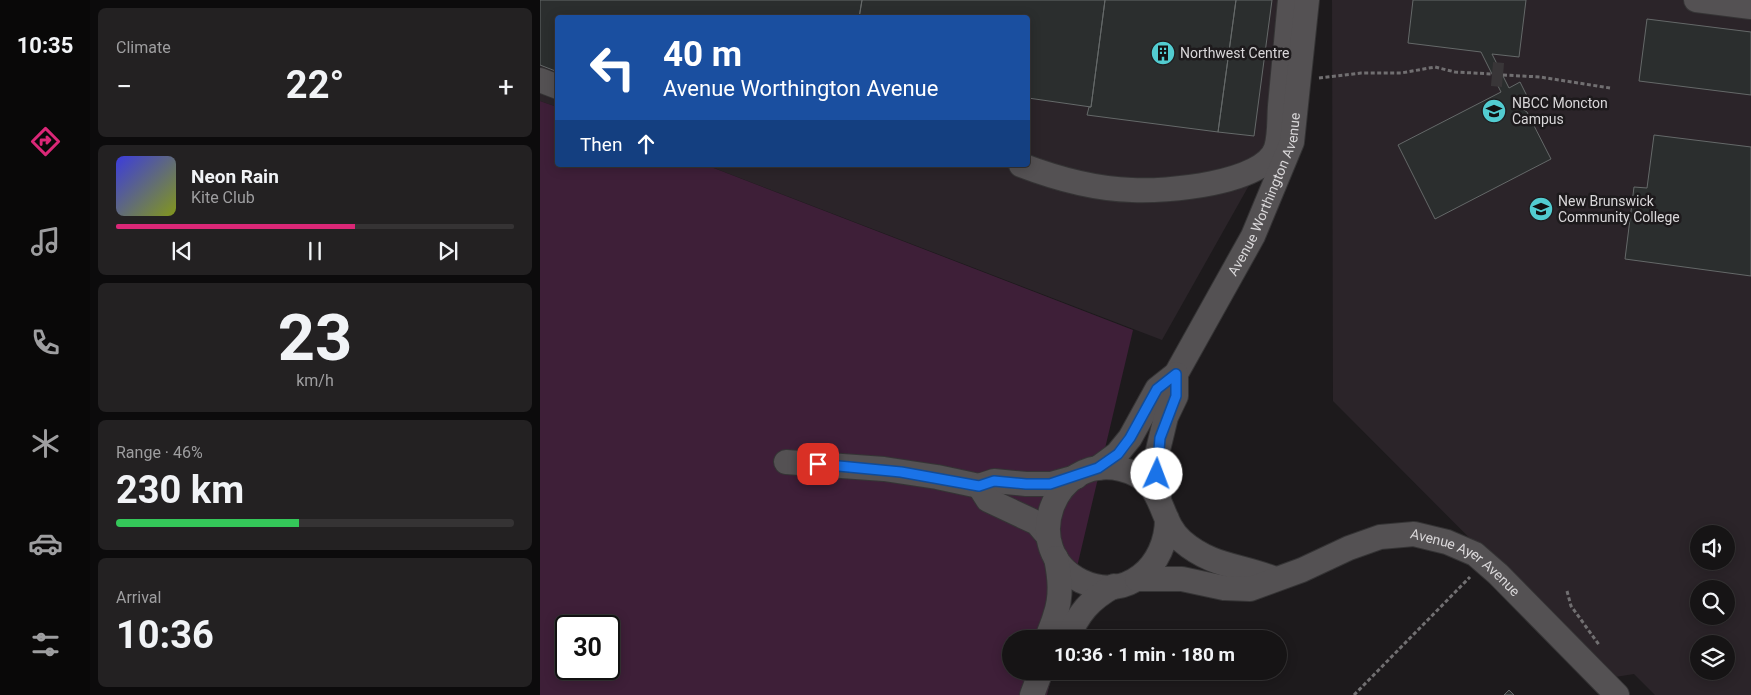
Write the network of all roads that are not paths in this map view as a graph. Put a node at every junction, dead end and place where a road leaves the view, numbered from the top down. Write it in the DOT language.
graph roads {
  1 [pos="1290,0"];
  2 [pos="1308,0"];
  3 [pos="1696,0"];
  4 [pos="1751,7"];
  5 [pos="540,80"];
  6 [pos="555,86"];
  7 [pos="1026,167"];
  8 [pos="1176,374"];
  9 [pos="786,462"];
  10 [pos="1098,468"];
  11 [pos="1076,477"];
  12 [pos="979,486"];
  13 [pos="1159,496"];
  14 [pos="1166,519"];
  15 [pos="1052,547"];
  16 [pos="1137,579"];
  17 [pos="1275,579"];
  18 [pos="1114,586"];
  19 [pos="1050,630"];
  20 [pos="1072,630"];
  21 [pos="1038,680"];
  22 [pos="1032,695"];
  23 [pos="1617,695"];
  1 -- 7 [label="street"];
  2 -- 8 [label="street, Avenue Worthington Avenue"];
  3 -- 4 [label="street"];
  5 -- 6 [label="street"];
  8 -- 10 [label="street, Avenue Worthington Avenue"];
  8 -- 13 [label="street, Avenue Worthington Avenue"];
  9 -- 12 [label="street"];
  10 -- 11 [label="street"];
  10 -- 13 [label="street"];
  11 -- 12 [label="street"];
  11 -- 15 [label="street"];
  12 -- 15 [label="street"];
  13 -- 14 [label="street"];
  14 -- 16 [label="street"];
  14 -- 17 [label="street"];
  15 -- 18 [label="street"];
  15 -- 19 [label="street"];
  16 -- 17 [label="street, Avenue Ayer Avenue"];
  16 -- 18 [label="street"];
  17 -- 23 [label="street, Avenue Ayer Avenue"];
  18 -- 20 [label="street"];
  21 -- 22 [label="street"];
}
